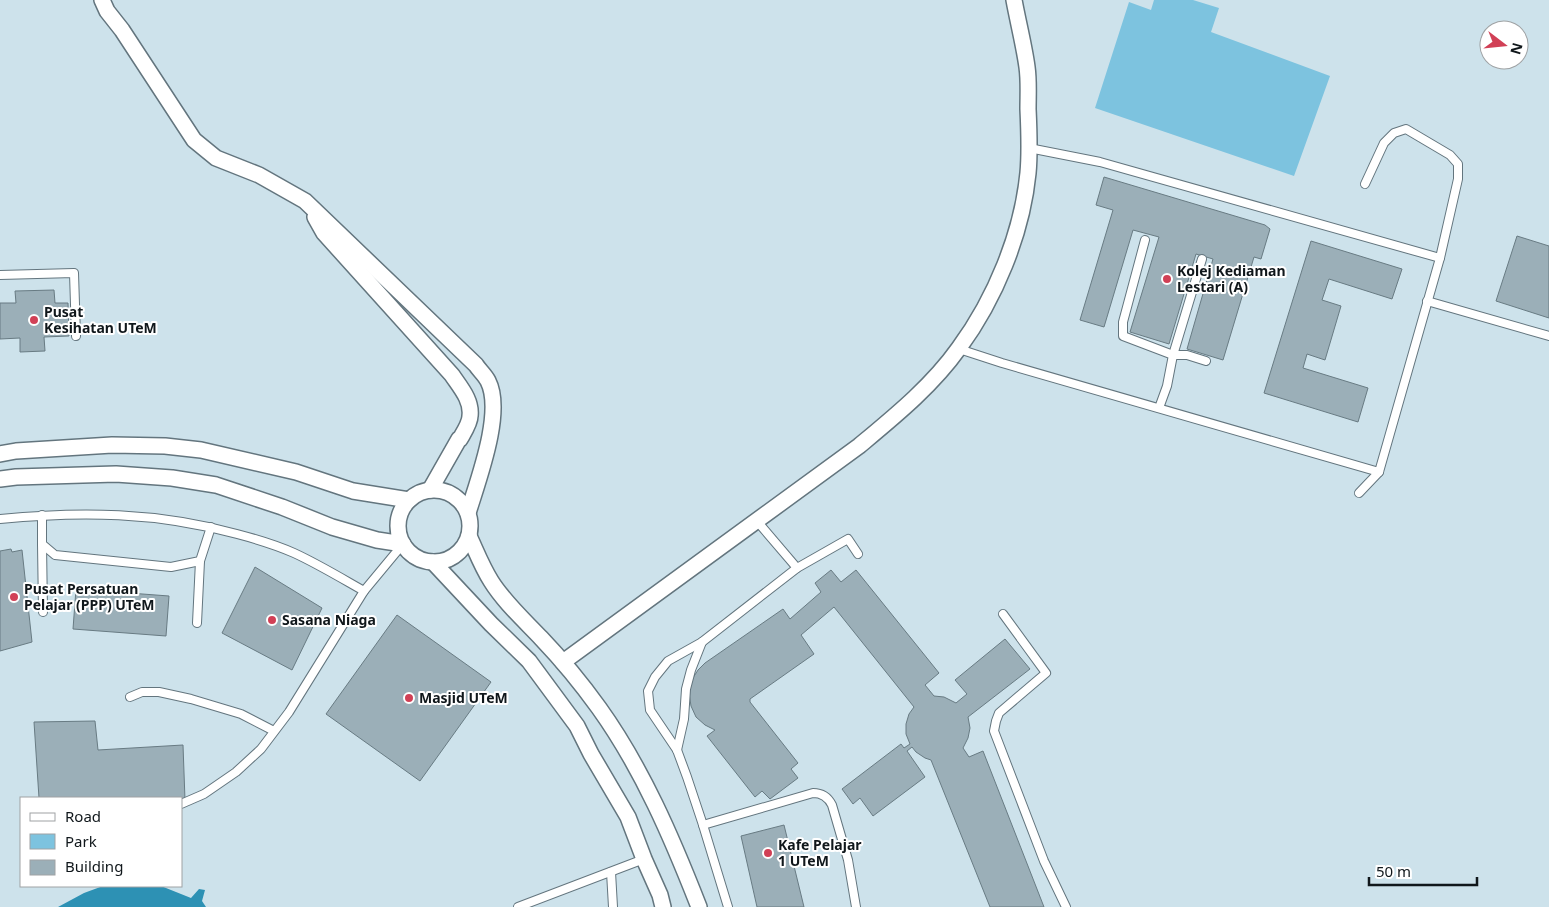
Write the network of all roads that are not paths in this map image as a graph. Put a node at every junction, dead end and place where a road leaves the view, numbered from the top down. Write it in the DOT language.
graph roads {
  1 [pos="102,0"];
  2 [pos="1014,0"];
  3 [pos="1029,148"];
  4 [pos="1365,184"];
  5 [pos="306,201"];
  6 [pos="1146,240"];
  7 [pos="1440,258"];
  8 [pos="1202,259"];
  9 [pos="0,275"];
  10 [pos="1427,301"];
  11 [pos="76,336"];
  12 [pos="1549,336"];
  13 [pos="959,349"];
  14 [pos="1173,355"];
  15 [pos="1206,361"];
  16 [pos="1159,408"];
  17 [pos="0,454"];
  18 [pos="1378,472"];
  19 [pos="0,480"];
  20 [pos="430,490"];
  21 [pos="1359,493"];
  22 [pos="409,500"];
  23 [pos="468,513"];
  24 [pos="42,515"];
  25 [pos="0,519"];
  26 [pos="756,520"];
  27 [pos="211,527"];
  28 [pos="469,536"];
  29 [pos="42,544"];
  30 [pos="403,544"];
  31 [pos="858,554"];
  32 [pos="200,561"];
  33 [pos="433,562"];
  34 [pos="797,568"];
  35 [pos="364,591"];
  36 [pos="43,612"];
  37 [pos="1003,614"];
  38 [pos="196,624"];
  39 [pos="702,642"];
  40 [pos="563,662"];
  41 [pos="130,697"];
  42 [pos="274,732"];
  43 [pos="677,750"];
  44 [pos="182,804"];
  45 [pos="704,826"];
  46 [pos="644,859"];
  47 [pos="611,872"];
  48 [pos="518,907"];
  49 [pos="613,907"];
  50 [pos="663,907"];
  51 [pos="699,907"];
  52 [pos="728,907"];
  53 [pos="856,907"];
  54 [pos="1066,907"];
  1 -- 5 [label="street"];
  2 -- 3 [label="street"];
  3 -- 7 [label="lane"];
  3 -- 13 [label="street"];
  4 -- 7 [label="lane"];
  5 -- 20 [label="street"];
  5 -- 23 [label="street"];
  6 -- 14 [label="lane"];
  7 -- 10 [label="lane"];
  8 -- 14 [label="lane"];
  9 -- 11 [label="lane"];
  10 -- 12 [label="lane"];
  10 -- 18 [label="lane"];
  13 -- 16 [label="lane"];
  13 -- 26 [label="street"];
  14 -- 15 [label="lane"];
  14 -- 16 [label="lane"];
  16 -- 18 [label="lane"];
  17 -- 22 [label="street"];
  18 -- 21 [label="lane"];
  19 -- 30 [label="street"];
  20 -- 22 [label="street"];
  20 -- 23 [label="street"];
  22 -- 30 [label="street"];
  23 -- 28 [label="street"];
  24 -- 25 [label="lane"];
  24 -- 27 [label="lane"];
  24 -- 29 [label="lane"];
  26 -- 34 [label="lane"];
  26 -- 40 [label="street"];
  27 -- 32 [label="lane"];
  27 -- 35 [label="lane"];
  28 -- 33 [label="street"];
  28 -- 40 [label="street"];
  29 -- 32 [label="lane"];
  29 -- 36 [label="lane"];
  30 -- 33 [label="street"];
  30 -- 35 [label="lane"];
  31 -- 34 [label="lane"];
  32 -- 38 [label="lane"];
  33 -- 46 [label="street"];
  34 -- 39 [label="lane"];
  35 -- 42 [label="lane"];
  37 -- 54 [label="lane"];
  39 -- 43 [label="lane"];
  39 -- 43 [label="lane"];
  40 -- 51 [label="street"];
  41 -- 42 [label="lane"];
  42 -- 44 [label="lane"];
  43 -- 45 [label="lane"];
  45 -- 52 [label="lane"];
  45 -- 53 [label="lane"];
  46 -- 47 [label="lane"];
  46 -- 50 [label="street"];
  47 -- 48 [label="lane"];
  47 -- 49 [label="lane"];
}
